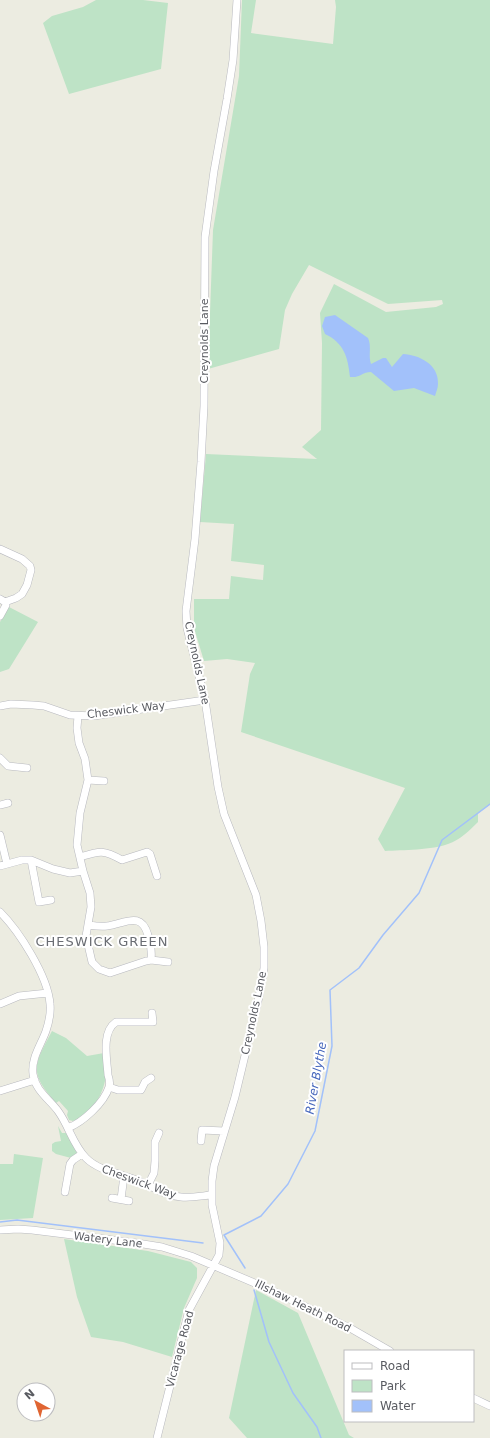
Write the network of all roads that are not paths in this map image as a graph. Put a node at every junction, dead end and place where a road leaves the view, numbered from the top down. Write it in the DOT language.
graph roads {
  1 [pos="237,0"];
  2 [pos="0,549"];
  3 [pos="2,601"];
  4 [pos="0,616"];
  5 [pos="205,700"];
  6 [pos="0,706"];
  7 [pos="78,716"];
  8 [pos="0,758"];
  9 [pos="28,768"];
  10 [pos="88,780"];
  11 [pos="104,781"];
  12 [pos="8,803"];
  13 [pos="0,804"];
  14 [pos="0,835"];
  15 [pos="80,857"];
  16 [pos="31,860"];
  17 [pos="4,865"];
  18 [pos="83,871"];
  19 [pos="157,876"];
  20 [pos="51,900"];
  21 [pos="0,912"];
  22 [pos="88,925"];
  23 [pos="151,960"];
  24 [pos="168,962"];
  25 [pos="48,993"];
  26 [pos="0,1004"];
  27 [pos="152,1013"];
  28 [pos="151,1078"];
  29 [pos="34,1080"];
  30 [pos="109,1087"];
  31 [pos="0,1091"];
  32 [pos="68,1128"];
  33 [pos="224,1131"];
  34 [pos="159,1133"];
  35 [pos="201,1141"];
  36 [pos="82,1154"];
  37 [pos="124,1176"];
  38 [pos="148,1185"];
  39 [pos="65,1192"];
  40 [pos="211,1195"];
  41 [pos="112,1198"];
  42 [pos="121,1199"];
  43 [pos="129,1201"];
  44 [pos="0,1230"];
  45 [pos="214,1264"];
  46 [pos="388,1350"];
  47 [pos="474,1398"];
  48 [pos="490,1406"];
  49 [pos="157,1438"];
  1 -- 5 [label="street, Creynolds Lane"];
  2 -- 3 [label="street"];
  3 -- 4 [label="street"];
  5 -- 7 [label="street, Cheswick Way"];
  5 -- 33 [label="street, Creynolds Lane"];
  6 -- 7 [label="street, Cheswick Way"];
  7 -- 10 [label="street"];
  8 -- 9 [label="street"];
  10 -- 11 [label="street"];
  10 -- 15 [label="street"];
  12 -- 13 [label="street"];
  14 -- 17 [label="street"];
  15 -- 18 [label="street"];
  15 -- 19 [label="street"];
  16 -- 17 [label="street"];
  16 -- 18 [label="street"];
  16 -- 20 [label="street"];
  18 -- 22 [label="street"];
  21 -- 25 [label="street"];
  22 -- 23 [label="street"];
  22 -- 23 [label="street"];
  23 -- 24 [label="street"];
  25 -- 26 [label="street"];
  25 -- 29 [label="street"];
  27 -- 30 [label="street"];
  28 -- 30 [label="street"];
  29 -- 31 [label="street"];
  29 -- 32 [label="street, Cheswick Way"];
  30 -- 32 [label="street"];
  32 -- 36 [label="street, Cheswick Way"];
  33 -- 35 [label="street"];
  33 -- 40 [label="street, Creynolds Lane"];
  34 -- 38 [label="street"];
  36 -- 37 [label="street, Cheswick Way"];
  36 -- 39 [label="street"];
  37 -- 38 [label="street, Cheswick Way"];
  37 -- 42 [label="street"];
  38 -- 40 [label="street, Cheswick Way"];
  40 -- 45 [label="street, Creynolds Lane"];
  41 -- 42 [label="street"];
  42 -- 43 [label="street"];
  44 -- 45 [label="street, Watery Lane"];
  45 -- 46 [label="street, Illshaw Heath Road"];
  45 -- 49 [label="street, Vicarage Road"];
  47 -- 48 [label="street"];
}
